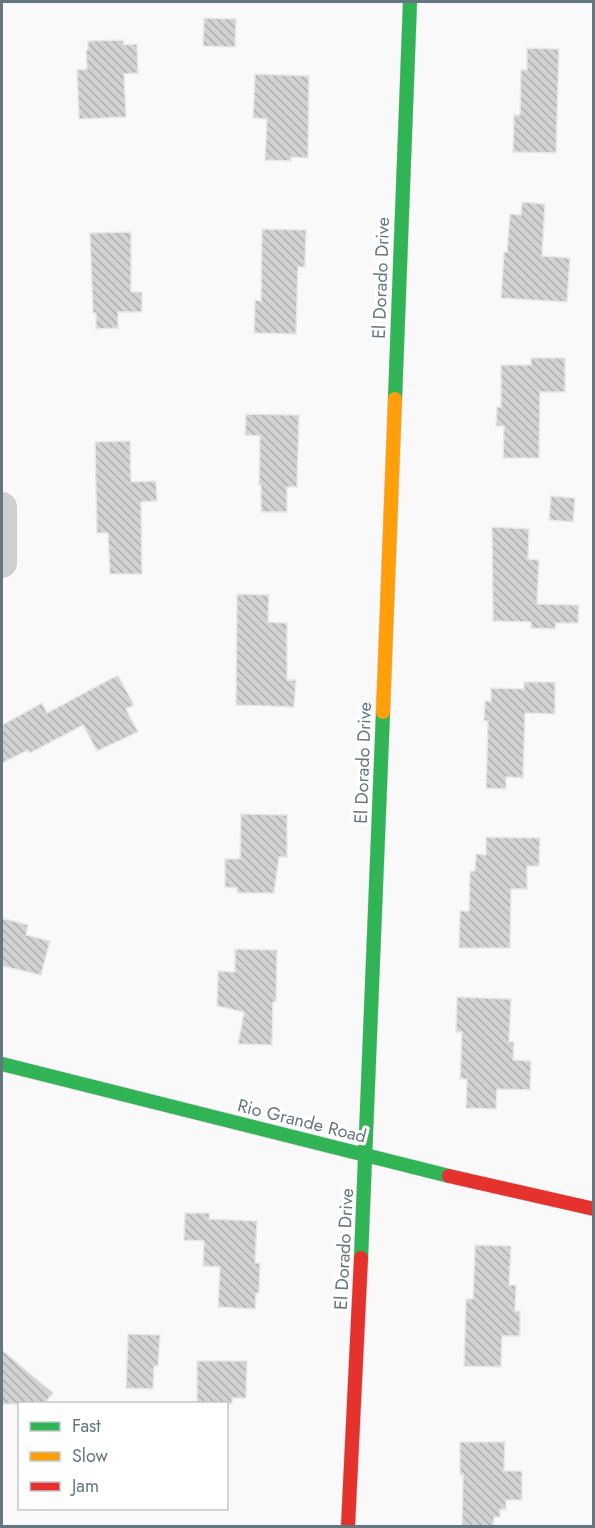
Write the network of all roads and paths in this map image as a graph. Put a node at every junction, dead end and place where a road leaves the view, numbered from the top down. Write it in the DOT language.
graph roads {
  1 [pos="410,2"];
  2 [pos="2,507"];
  3 [pos="2,563"];
  4 [pos="2,1064"];
  5 [pos="366,1155"];
  6 [pos="594,1209"];
  7 [pos="348,1527"];
  1 -- 5 [label="street, El Dorado Drive"];
  2 -- 3 [label="street"];
  4 -- 5 [label="street, Rio Grande Road"];
  5 -- 6 [label="street, Rio Grande Road"];
  5 -- 7 [label="street, El Dorado Drive"];
}
